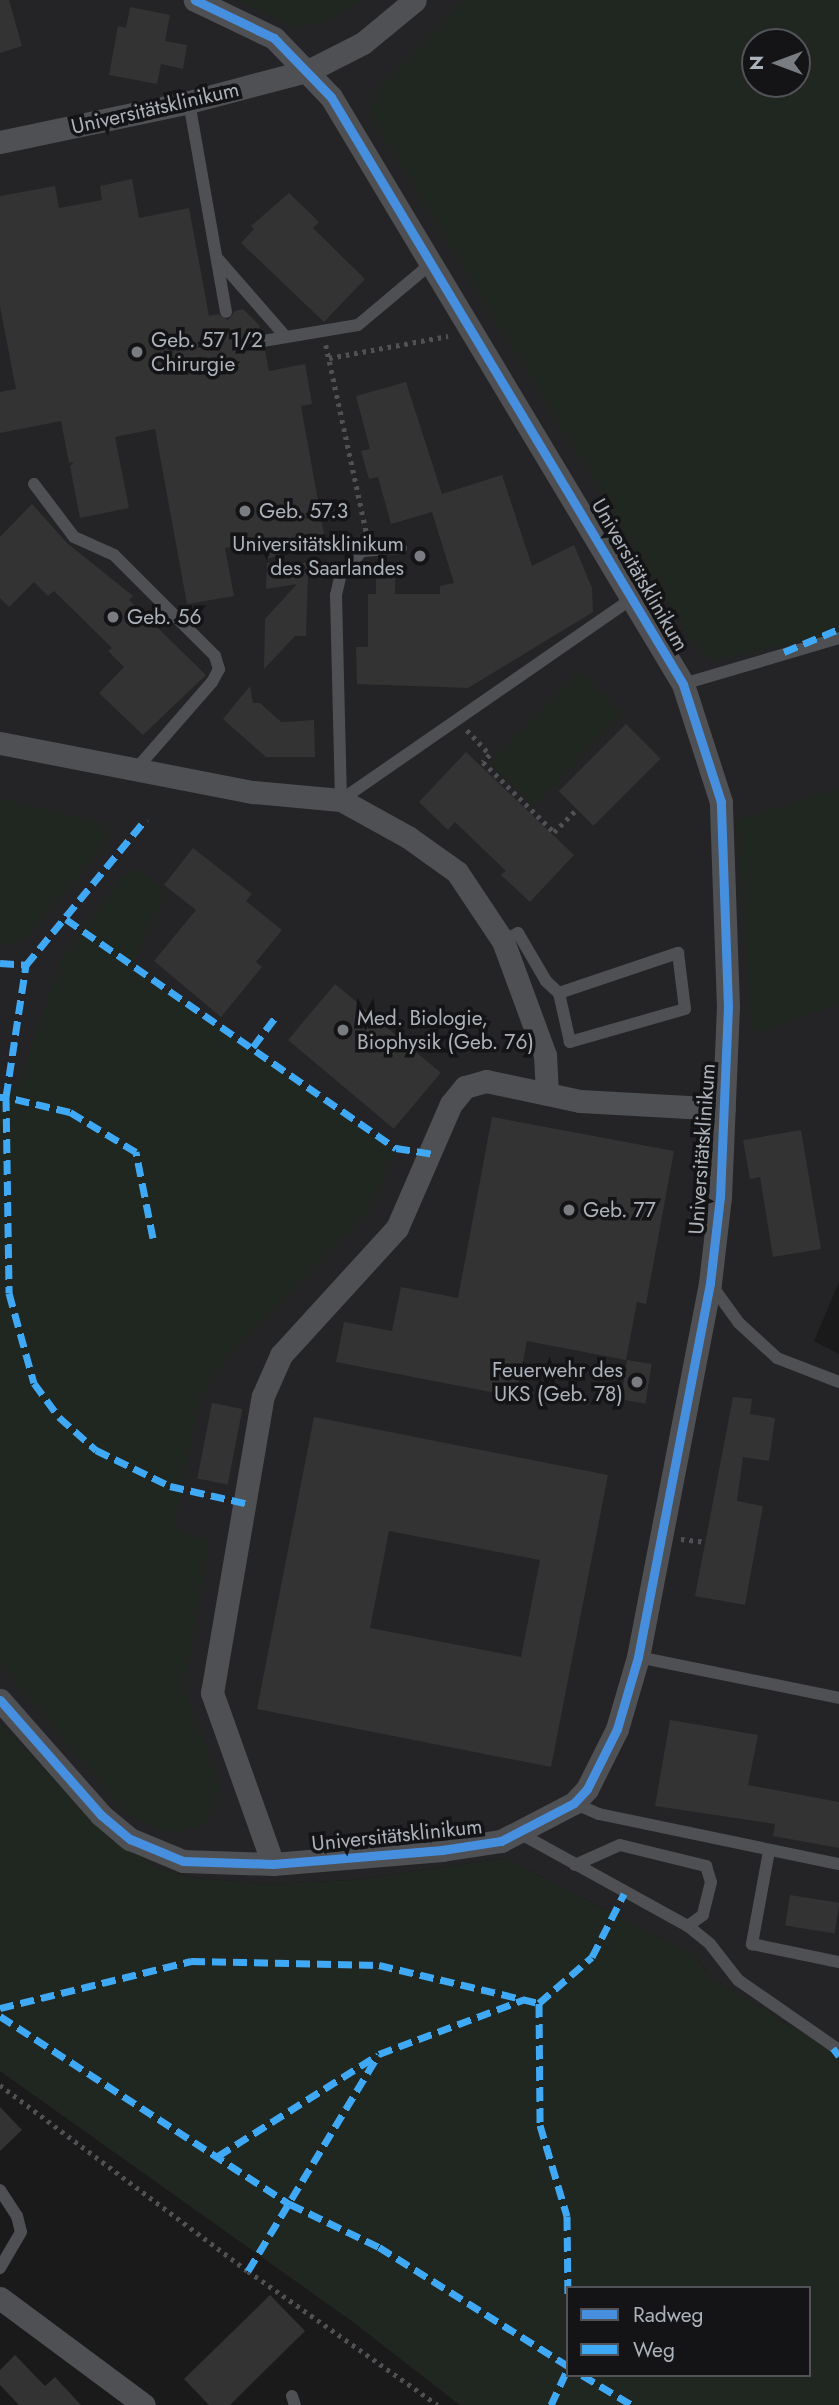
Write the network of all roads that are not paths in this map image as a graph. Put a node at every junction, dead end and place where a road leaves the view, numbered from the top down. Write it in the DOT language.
graph roads {
  1 [pos="195,0"];
  2 [pos="415,0"];
  3 [pos="310,70"];
  4 [pos="189,102"];
  5 [pos="0,142"];
  6 [pos="216,257"];
  7 [pos="432,262"];
  8 [pos="226,312"];
  9 [pos="286,337"];
  10 [pos="263,341"];
  11 [pos="34,484"];
  12 [pos="401,548"];
  13 [pos="634,597"];
  14 [pos="839,638"];
  15 [pos="683,684"];
  16 [pos="0,743"];
  17 [pos="136,769"];
  18 [pos="341,800"];
  19 [pos="503,941"];
  20 [pos="559,993"];
  21 [pos="547,1094"];
  22 [pos="724,1109"];
  23 [pos="709,1283"];
  24 [pos="839,1382"];
  25 [pos="638,1657"];
  26 [pos="839,1698"];
  27 [pos="0,1700"];
  28 [pos="574,1803"];
  29 [pos="529,1839"];
  30 [pos="769,1852"];
  31 [pos="273,1864"];
  32 [pos="839,1864"];
  33 [pos="575,1866"];
  34 [pos="688,1926"];
  35 [pos="839,1962"];
  36 [pos="839,2050"];
  37 [pos="0,2190"];
  38 [pos="0,2267"];
  39 [pos="0,2298"];
  40 [pos="144,2405"];
  1 -- 3 [label="street, Universitätsklinikum"];
  2 -- 3 [label="street, Universitätsklinikum"];
  3 -- 4 [label="street, Universitätsklinikum"];
  3 -- 7 [label="street, Universitätsklinikum"];
  4 -- 5 [label="street, Universitätsklinikum"];
  4 -- 6 [label="lane"];
  6 -- 8 [label="lane"];
  6 -- 9 [label="lane"];
  7 -- 9 [label="lane"];
  7 -- 13 [label="street, Universitätsklinikum"];
  9 -- 10 [label="lane"];
  11 -- 17 [label="lane"];
  12 -- 18 [label="lane"];
  13 -- 15 [label="street, Universitätsklinikum"];
  13 -- 18 [label="lane"];
  14 -- 15 [label="lane"];
  15 -- 22 [label="street, Universitätsklinikum"];
  16 -- 17 [label="street"];
  17 -- 18 [label="street"];
  18 -- 19 [label="street"];
  19 -- 20 [label="lane"];
  19 -- 21 [label="street"];
  20 -- 20 [label="lane"];
  21 -- 22 [label="street"];
  21 -- 31 [label="street"];
  22 -- 23 [label="street, Universitätsklinikum"];
  23 -- 24 [label="lane"];
  23 -- 25 [label="street, Universitätsklinikum"];
  25 -- 26 [label="lane"];
  25 -- 28 [label="street, Universitätsklinikum"];
  27 -- 31 [label="street, Universitätsklinikum"];
  28 -- 29 [label="street, Universitätsklinikum"];
  28 -- 30 [label="lane"];
  29 -- 31 [label="street, Universitätsklinikum"];
  29 -- 33 [label="lane"];
  30 -- 32 [label="lane"];
  30 -- 35 [label="lane"];
  33 -- 34 [label="lane"];
  33 -- 34 [label="lane"];
  34 -- 36 [label="lane"];
  37 -- 38 [label="lane"];
  39 -- 40 [label="street"];
}
